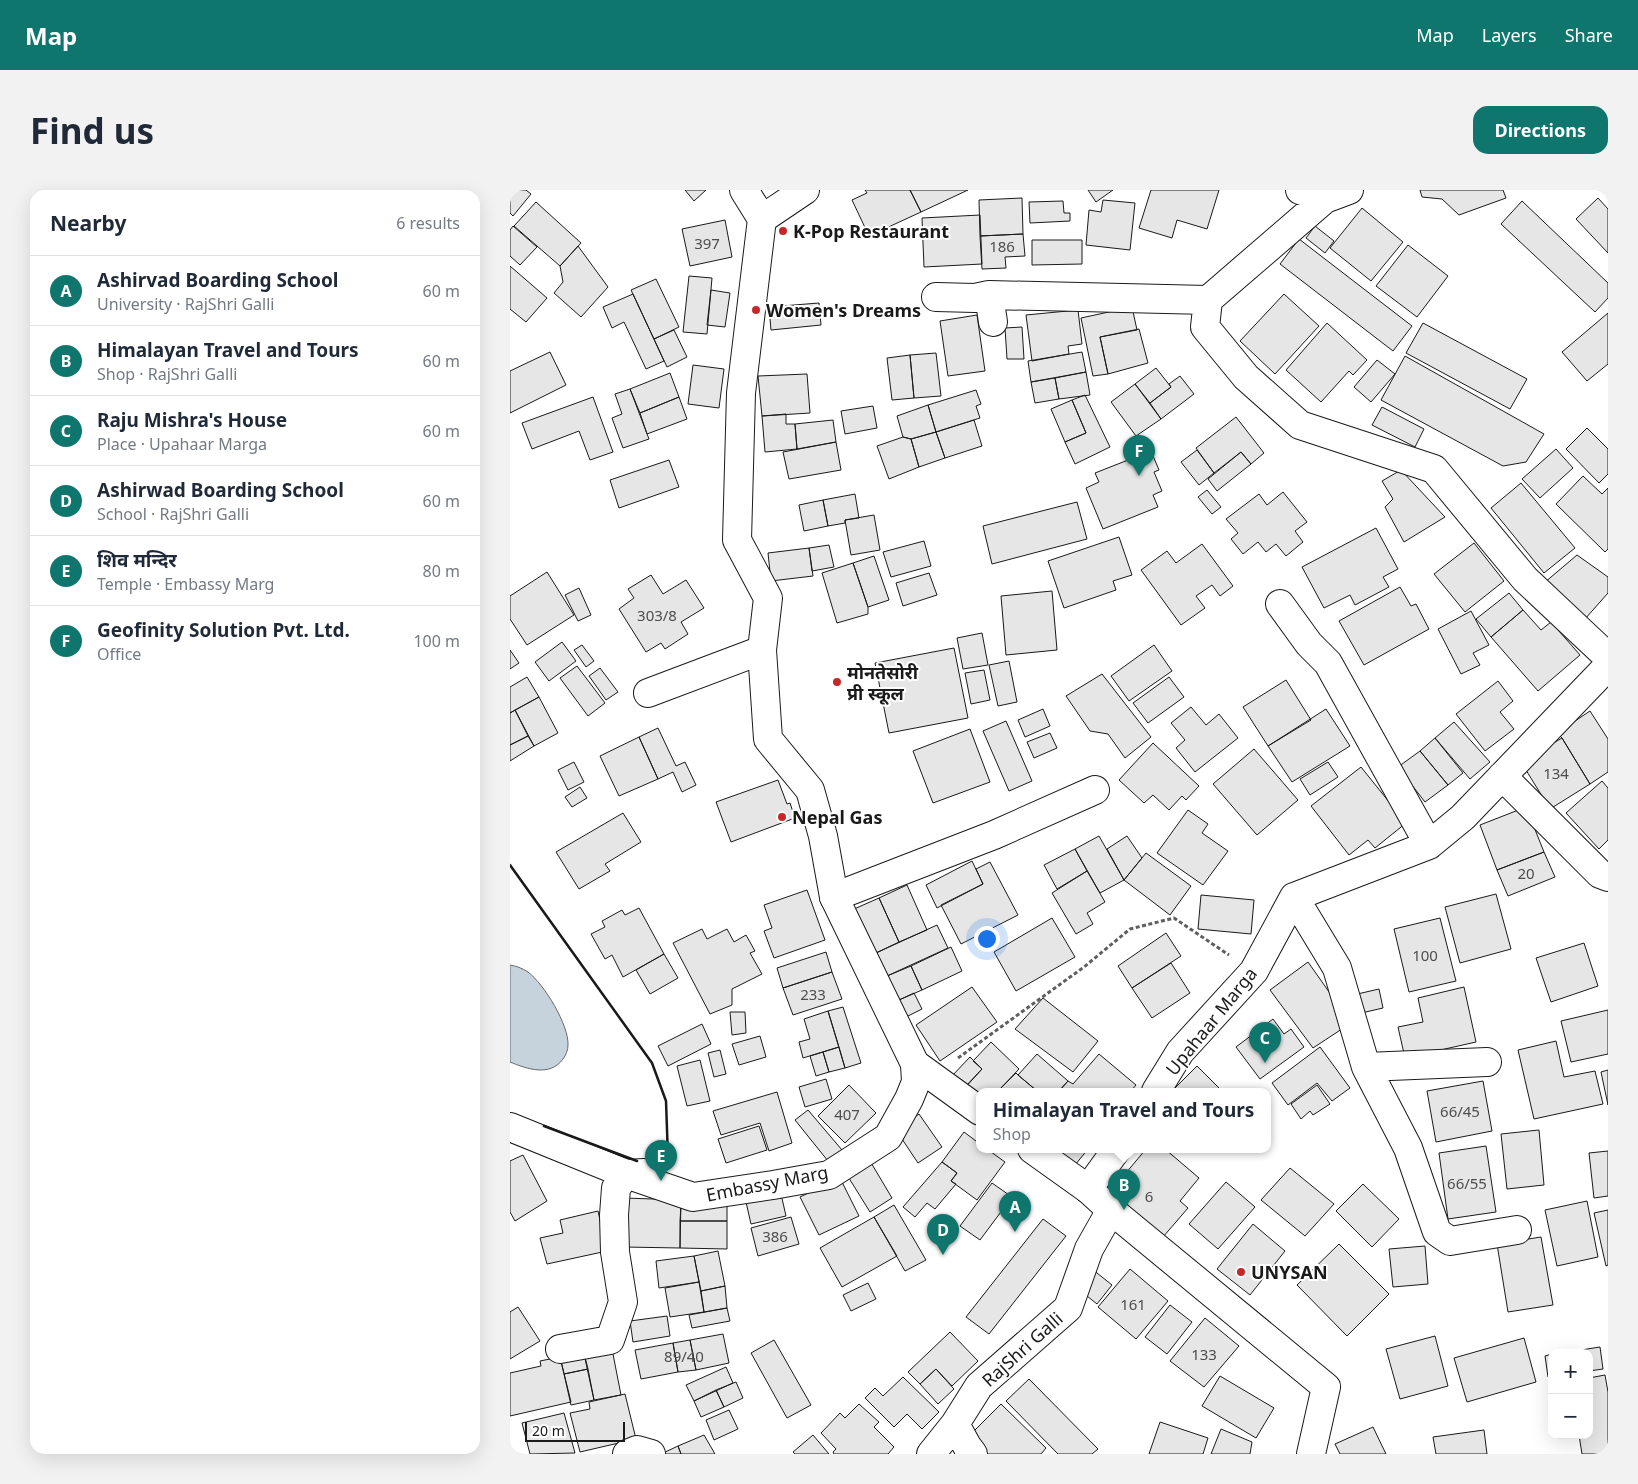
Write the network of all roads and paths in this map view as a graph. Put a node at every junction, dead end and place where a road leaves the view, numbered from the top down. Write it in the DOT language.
graph roads {
  1 [pos="744,190"];
  2 [pos="805,190"];
  3 [pos="1324,193"];
  4 [pos="762,218"];
  5 [pos="989,295"];
  6 [pos="936,297"];
  7 [pos="1208,300"];
  8 [pos="993,322"];
  9 [pos="1280,604"];
  10 [pos="762,650"];
  11 [pos="1608,657"];
  12 [pos="1608,666"];
  13 [pos="648,693"];
  14 [pos="1502,776"];
  15 [pos="1095,790"];
  16 [pos="1429,845"];
  17 [pos="1608,877"];
  18 [pos="834,897"];
  19 [pos="1294,897"];
  20 [pos="1254,971"];
  21 [pos="1487,1062"];
  22 [pos="915,1064"];
  23 [pos="1366,1067"];
  24 [pos="1158,1088"];
  25 [pos="976,1108"];
  26 [pos="510,1127"];
  27 [pos="1037,1153"];
  28 [pos="1115,1153"];
  29 [pos="636,1174"];
  30 [pos="1088,1190"];
  31 [pos="1111,1210"];
  32 [pos="1517,1230"];
  33 [pos="560,1349"];
  34 [pos="955,1424"];
  35 [pos="627,1454"];
  36 [pos="651,1454"];
  37 [pos="931,1454"];
  38 [pos="974,1454"];
  39 [pos="1311,1454"];
  1 -- 4 [label="street"];
  2 -- 4 [label="street"];
  3 -- 7 [label="street"];
  4 -- 10 [label="street"];
  5 -- 6 [label="street"];
  5 -- 7 [label="street"];
  5 -- 8 [label="street"];
  7 -- 11 [label="street"];
  9 -- 16 [label="street"];
  10 -- 13 [label="street"];
  10 -- 18 [label="street"];
  12 -- 14 [label="street"];
  14 -- 16 [label="street"];
  14 -- 17 [label="street"];
  15 -- 18 [label="street"];
  16 -- 19 [label="street"];
  18 -- 22 [label="street"];
  19 -- 20 [label="street, Upahaar Marga"];
  19 -- 23 [label="street"];
  20 -- 22 [label="path"];
  20 -- 24 [label="street, Upahaar Marga"];
  21 -- 23 [label="street"];
  22 -- 25 [label="street"];
  22 -- 29 [label="street, Embassy Marg"];
  23 -- 32 [label="street"];
  26 -- 29 [label="street, Embassy Marg"];
  27 -- 30 [label="street"];
  28 -- 30 [label="street"];
  29 -- 33 [label="street"];
  30 -- 31 [label="street"];
  31 -- 34 [label="street, RajShri Galli"];
  31 -- 39 [label="street"];
  34 -- 37 [label="street, RajShri Galli"];
  34 -- 38 [label="street"];
  35 -- 36 [label="street"];
}
